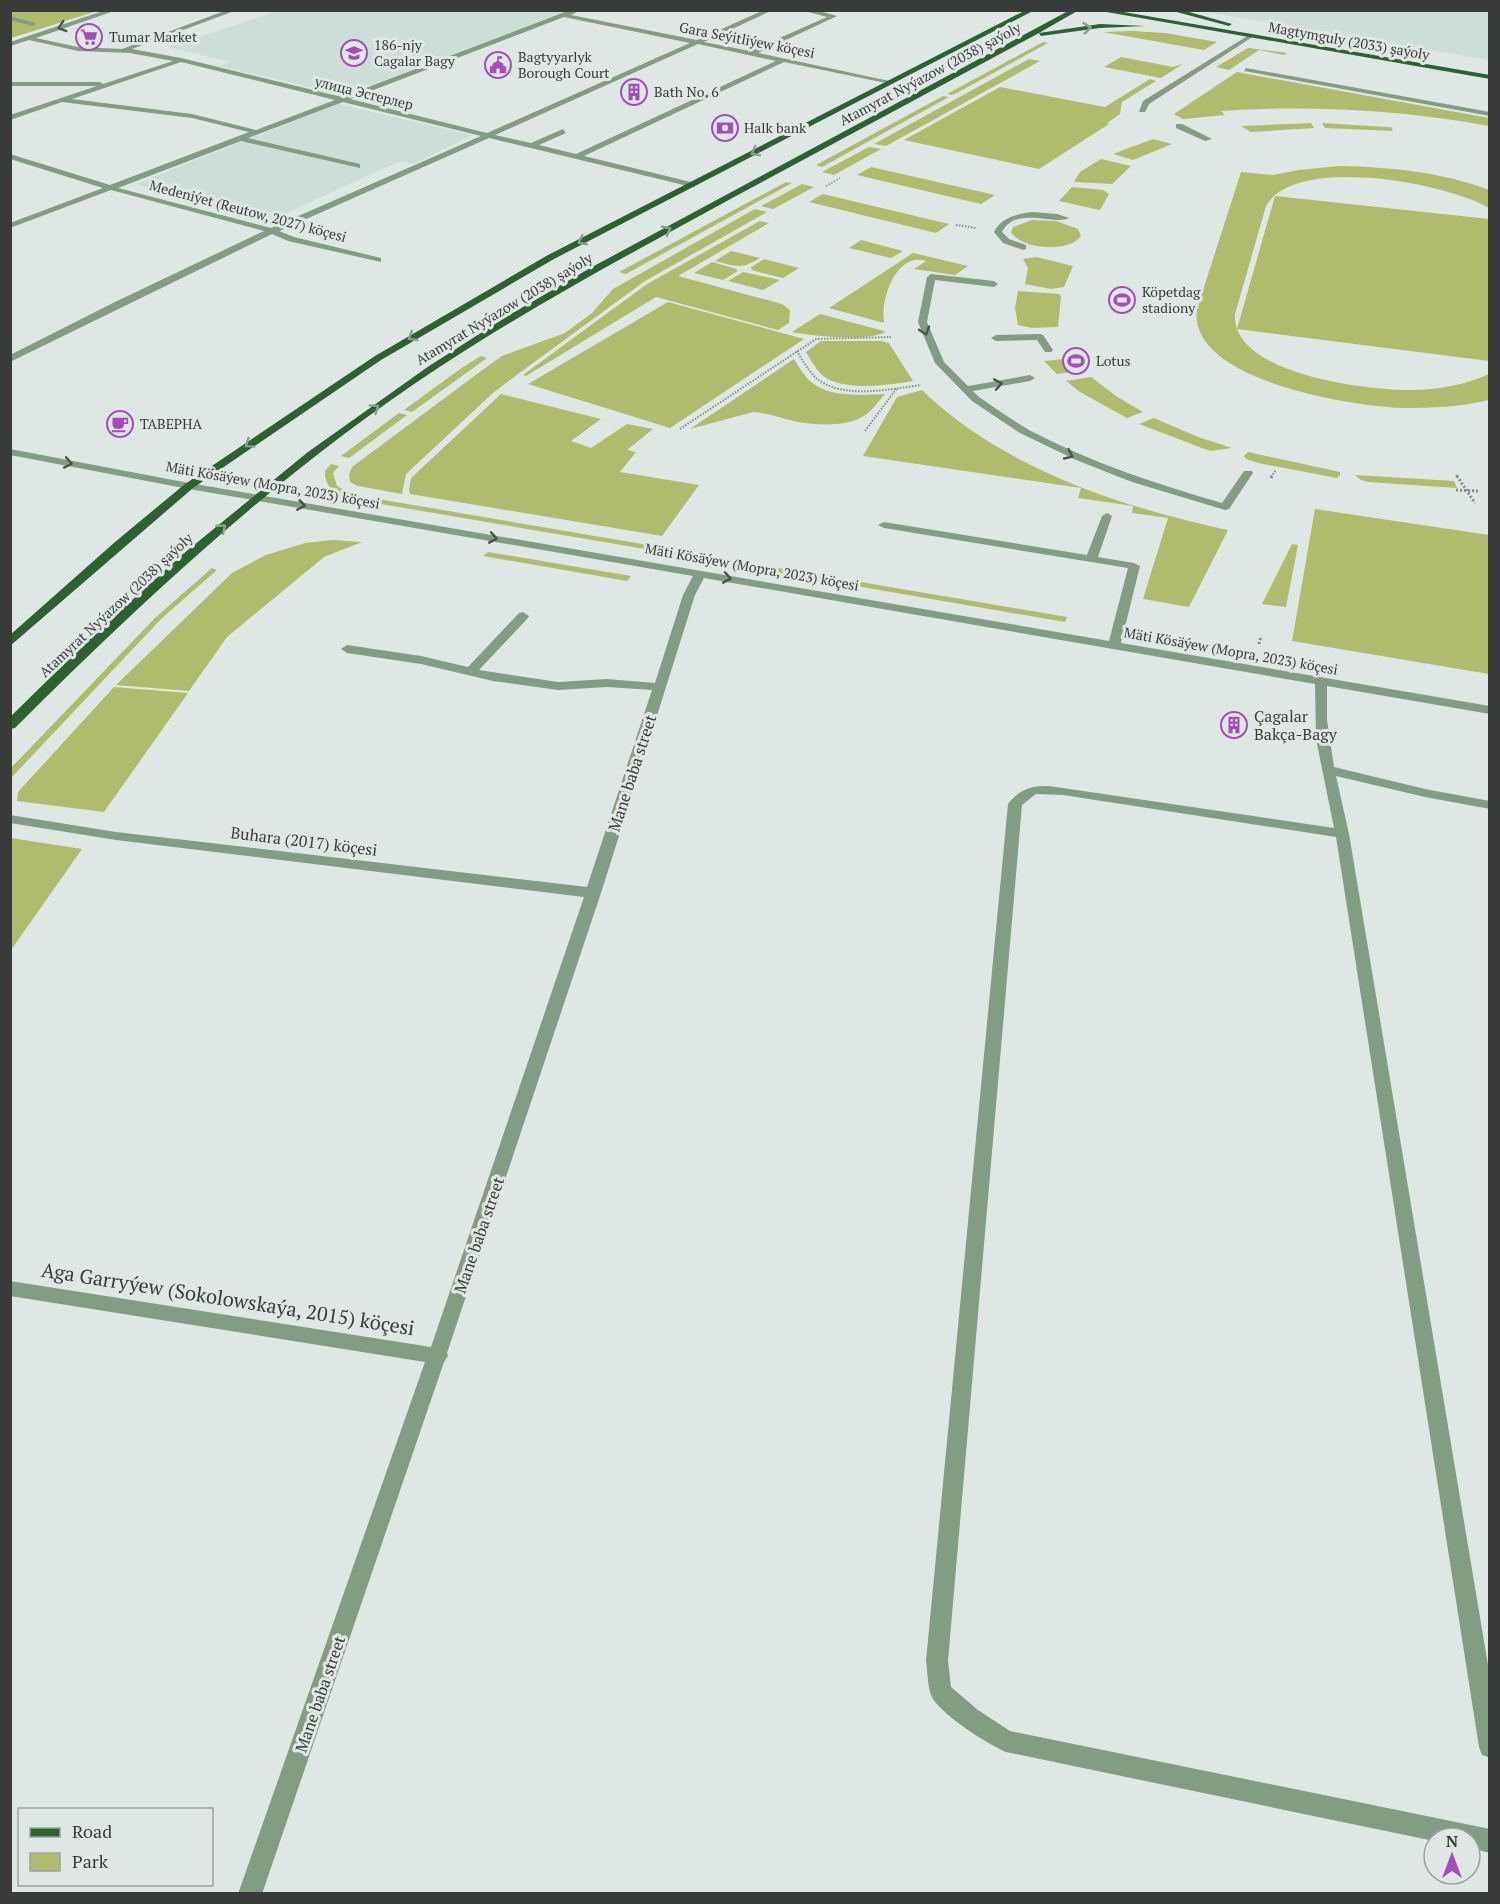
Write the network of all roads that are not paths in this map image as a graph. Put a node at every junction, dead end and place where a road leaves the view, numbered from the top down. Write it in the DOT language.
graph roads {
  1 [pos="114,10"];
  2 [pos="234,10"];
  3 [pos="577,10"];
  4 [pos="770,10"];
  5 [pos="804,10"];
  6 [pos="1032,10"];
  7 [pos="1076,10"];
  8 [pos="1098,10"];
  9 [pos="1140,10"];
  10 [pos="1172,10"];
  11 [pos="810,11"];
  12 [pos="564,15"];
  13 [pos="10,18"];
  14 [pos="33,24"];
  15 [pos="1237,30"];
  16 [pos="1029,36"];
  17 [pos="1251,36"];
  18 [pos="28,38"];
  19 [pos="695,42"];
  20 [pos="10,44"];
  21 [pos="121,51"];
  22 [pos="752,53"];
  23 [pos="785,59"];
  24 [pos="181,60"];
  25 [pos="1246,70"];
  26 [pos="1490,70"];
  27 [pos="1490,77"];
  28 [pos="891,81"];
  29 [pos="118,83"];
  30 [pos="10,84"];
  31 [pos="10,91"];
  32 [pos="93,91"];
  33 [pos="339,99"];
  34 [pos="61,100"];
  35 [pos="1142,110"];
  36 [pos="1490,114"];
  37 [pos="10,118"];
  38 [pos="1179,126"];
  39 [pos="563,131"];
  40 [pos="256,132"];
  41 [pos="488,135"];
  42 [pos="240,138"];
  43 [pos="1208,139"];
  44 [pos="532,146"];
  45 [pos="10,156"];
  46 [pos="577,157"];
  47 [pos="357,166"];
  48 [pos="692,184"];
  49 [pos="111,188"];
  50 [pos="1065,218"];
  51 [pos="10,226"];
  52 [pos="272,231"];
  53 [pos="1023,247"];
  54 [pos="378,260"];
  55 [pos="994,284"];
  56 [pos="996,338"];
  57 [pos="1048,350"];
  58 [pos="10,359"];
  59 [pos="1030,378"];
  60 [pos="965,390"];
  61 [pos="10,452"];
  62 [pos="1248,473"];
  63 [pos="189,486"];
  64 [pos="259,498"];
  65 [pos="1107,516"];
  66 [pos="884,525"];
  67 [pos="1091,559"];
  68 [pos="701,573"];
  69 [pos="523,616"];
  70 [pos="10,642"];
  71 [pos="1114,646"];
  72 [pos="346,650"];
  73 [pos="470,672"];
  74 [pos="1321,682"];
  75 [pos="660,687"];
  76 [pos="1490,710"];
  77 [pos="10,725"];
  78 [pos="1329,770"];
  79 [pos="1490,805"];
  80 [pos="10,819"];
  81 [pos="1342,834"];
  82 [pos="594,893"];
  83 [pos="10,1288"];
  84 [pos="439,1356"];
  85 [pos="1490,1747"];
  86 [pos="1490,1840"];
  87 [pos="250,1893"];
  1 -- 18 [label="street, one-way"];
  2 -- 21 [label="street"];
  3 -- 12 [label="street, Medeniýet (Reutow, 2027) köçesi"];
  4 -- 19 [label="street"];
  5 -- 11 [label="street"];
  6 -- 28 [label="main road, Atamyrat Nyýazow (2038) şaýoly"];
  7 -- 16 [label="main road, Atamyrat Nyýazow (2038) şaýoly"];
  8 -- 15 [label="main road, Magtymguly (2033) şaýoly"];
  9 -- 15 [label="main road, Magtymguly (2033) şaýoly"];
  10 -- 15 [label="main road"];
  11 -- 22 [label="street"];
  12 -- 19 [label="street, Gara Seýitliýew köçesi"];
  12 -- 33 [label="street, Medeniýet (Reutow, 2027) köçesi"];
  13 -- 14 [label="street"];
  16 -- 15 [label="main road, one-way"];
  15 -- 17 [label="main road, Magtymguly (2033) şaýoly"];
  15 -- 26 [label="main road, Magtymguly (2033) şaýoly"];
  64 -- 16 [label="main road, Atamyrat Nyýazow (2038) şaýoly, one-way"];
  17 -- 27 [label="main road, Magtymguly (2033) şaýoly"];
  17 -- 35 [label="street"];
  18 -- 20 [label="street"];
  18 -- 21 [label="street, улица Эсгерлер"];
  19 -- 22 [label="street, Gara Seýitliýew köçesi"];
  19 -- 41 [label="street"];
  21 -- 24 [label="street, улица Эсгерлер"];
  22 -- 23 [label="street, Gara Seýitliýew köçesi"];
  23 -- 28 [label="street, Gara Seýitliýew köçesi"];
  23 -- 46 [label="street"];
  24 -- 29 [label="street"];
  24 -- 33 [label="street, улица Эсгерлер"];
  25 -- 36 [label="street"];
  28 -- 48 [label="main road, Atamyrat Nyýazow (2038) şaýoly, one-way"];
  29 -- 30 [label="street"];
  29 -- 32 [label="street"];
  31 -- 32 [label="street"];
  32 -- 34 [label="street"];
  33 -- 40 [label="street, Medeniýet (Reutow, 2027) köçesi"];
  33 -- 41 [label="street, улица Эсгерлер"];
  34 -- 37 [label="street"];
  34 -- 40 [label="street"];
  38 -- 43 [label="street"];
  39 -- 44 [label="street"];
  40 -- 42 [label="street, Medeniýet (Reutow, 2027) köçesi"];
  41 -- 44 [label="street, улица Эсгерлер"];
  41 -- 52 [label="street"];
  42 -- 47 [label="street"];
  42 -- 49 [label="street, Medeniýet (Reutow, 2027) köçesi"];
  44 -- 46 [label="street, улица Эсгерлер"];
  45 -- 49 [label="street, Medeniýet (Reutow, 2027) köçesi"];
  46 -- 48 [label="street, улица Эсгерлер"];
  48 -- 63 [label="main road, Atamyrat Nyýazow (2038) şaýoly, one-way"];
  49 -- 51 [label="street, Medeniýet (Reutow, 2027) köçesi"];
  49 -- 52 [label="street, Medeniýet (Reutow, 2027) köçesi"];
  50 -- 53 [label="street"];
  52 -- 54 [label="street, Medeniýet (Reutow, 2027) köçesi"];
  52 -- 58 [label="street"];
  55 -- 60 [label="street, one-way"];
  56 -- 57 [label="street"];
  60 -- 59 [label="street, one-way"];
  60 -- 62 [label="street, one-way"];
  61 -- 63 [label="street, Mäti Kösäýew (Mopra, 2023) köçesi, one-way"];
  63 -- 64 [label="street, Mäti Kösäýew (Mopra, 2023) köçesi"];
  63 -- 70 [label="main road, Atamyrat Nyýazow (2038) şaýoly"];
  64 -- 68 [label="street, Mäti Kösäýew (Mopra, 2023) köçesi, one-way"];
  77 -- 64 [label="main road, Atamyrat Nyýazow (2038) şaýoly, one-way"];
  65 -- 67 [label="street"];
  66 -- 67 [label="street"];
  67 -- 71 [label="street"];
  68 -- 71 [label="street, Mäti Kösäýew (Mopra, 2023) köçesi, one-way"];
  68 -- 75 [label="street, Mane baba street"];
  69 -- 73 [label="street"];
  71 -- 74 [label="street, Mäti Kösäýew (Mopra, 2023) köçesi"];
  72 -- 73 [label="street"];
  73 -- 75 [label="street"];
  74 -- 76 [label="street, Mäti Kösäýew (Mopra, 2023) köçesi"];
  74 -- 78 [label="street"];
  75 -- 82 [label="street, Mane baba street"];
  78 -- 79 [label="street"];
  78 -- 81 [label="street"];
  80 -- 82 [label="street, Buhara (2017) köçesi"];
  81 -- 85 [label="street"];
  81 -- 86 [label="street"];
  82 -- 84 [label="street, Mane baba street"];
  83 -- 84 [label="street, Aga Garryýew (Sokolowskaýa, 2015) köçesi"];
  84 -- 87 [label="street, Mane baba street"];
}
